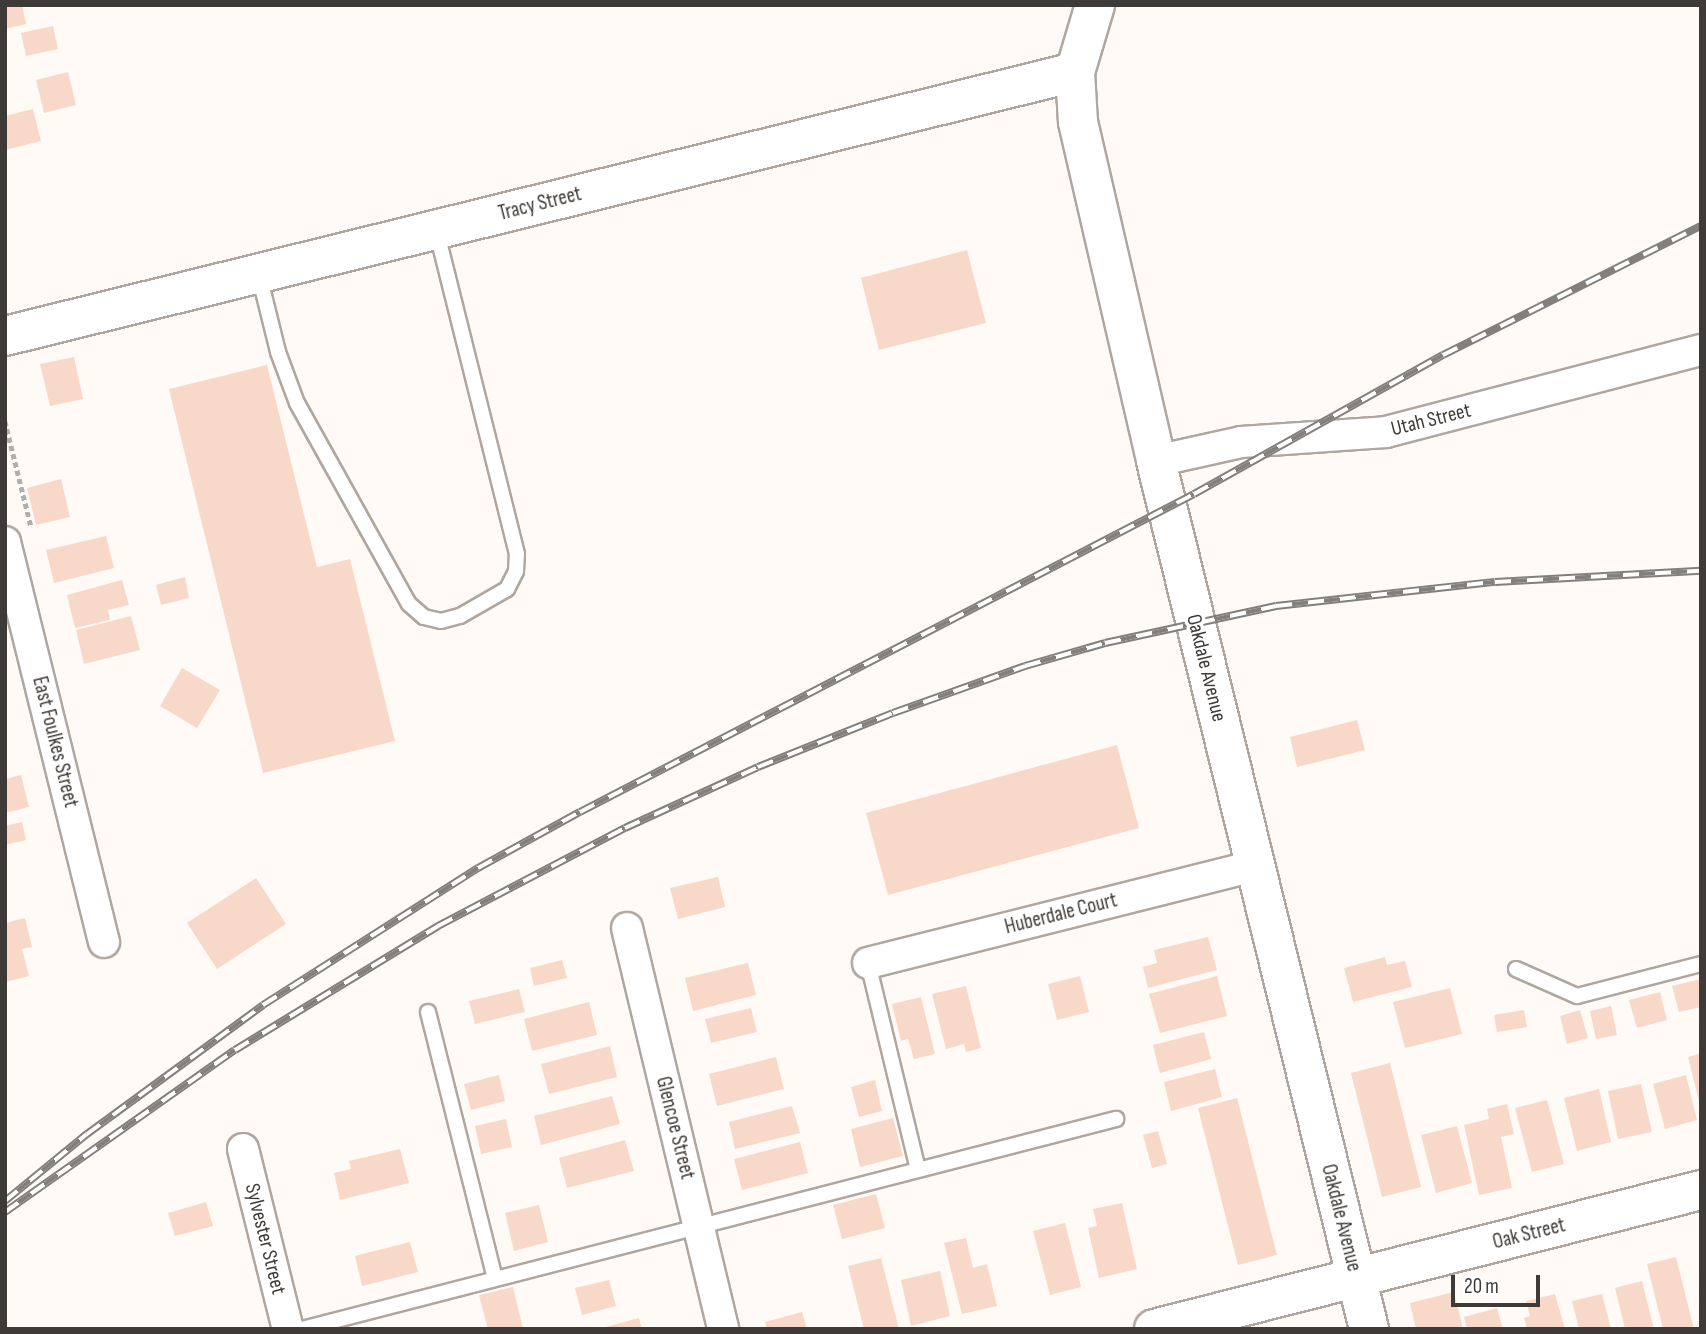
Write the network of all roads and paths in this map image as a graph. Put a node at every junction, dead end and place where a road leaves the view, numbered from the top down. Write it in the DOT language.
graph roads {
  1 [pos="1095,5"];
  2 [pos="1074,72"];
  3 [pos="437,230"];
  4 [pos="258,274"];
  5 [pos="5,337"];
  6 [pos="1701,350"];
  7 [pos="1156,461"];
  8 [pos="5,542"];
  9 [pos="1255,866"];
  10 [pos="627,928"];
  11 [pos="104,942"];
  12 [pos="868,963"];
  13 [pos="1701,964"];
  14 [pos="1516,969"];
  15 [pos="428,1012"];
  16 [pos="1116,1119"];
  17 [pos="243,1149"];
  18 [pos="918,1169"];
  19 [pos="1701,1190"];
  20 [pos="698,1225"];
  21 [pos="495,1278"];
  22 [pos="1356,1278"];
  23 [pos="288,1329"];
  24 [pos="302,1329"];
  25 [pos="723,1329"];
  26 [pos="1154,1329"];
  27 [pos="1369,1329"];
  1 -- 2 [label="street, Oakdale Avenue"];
  2 -- 3 [label="street, Tracy Street"];
  2 -- 7 [label="street, Oakdale Avenue"];
  3 -- 4 [label="street, Tracy Street"];
  3 -- 4 [label="lane"];
  4 -- 5 [label="street, Tracy Street"];
  6 -- 7 [label="street, Utah Street"];
  7 -- 9 [label="street, Oakdale Avenue"];
  8 -- 11 [label="street, East Foulkes Street"];
  9 -- 12 [label="street, Huberdale Court"];
  9 -- 22 [label="street, Oakdale Avenue"];
  10 -- 20 [label="street, Glencoe Street"];
  12 -- 18 [label="lane"];
  13 -- 14 [label="lane"];
  15 -- 21 [label="lane"];
  16 -- 18 [label="lane"];
  17 -- 23 [label="street, Sylvester Street"];
  18 -- 20 [label="lane"];
  19 -- 22 [label="street, Oak Street"];
  20 -- 21 [label="lane"];
  20 -- 25 [label="street, Glencoe Street"];
  21 -- 24 [label="lane"];
  22 -- 26 [label="street, Oak Street"];
  22 -- 27 [label="street, Oakdale Avenue"];
}
